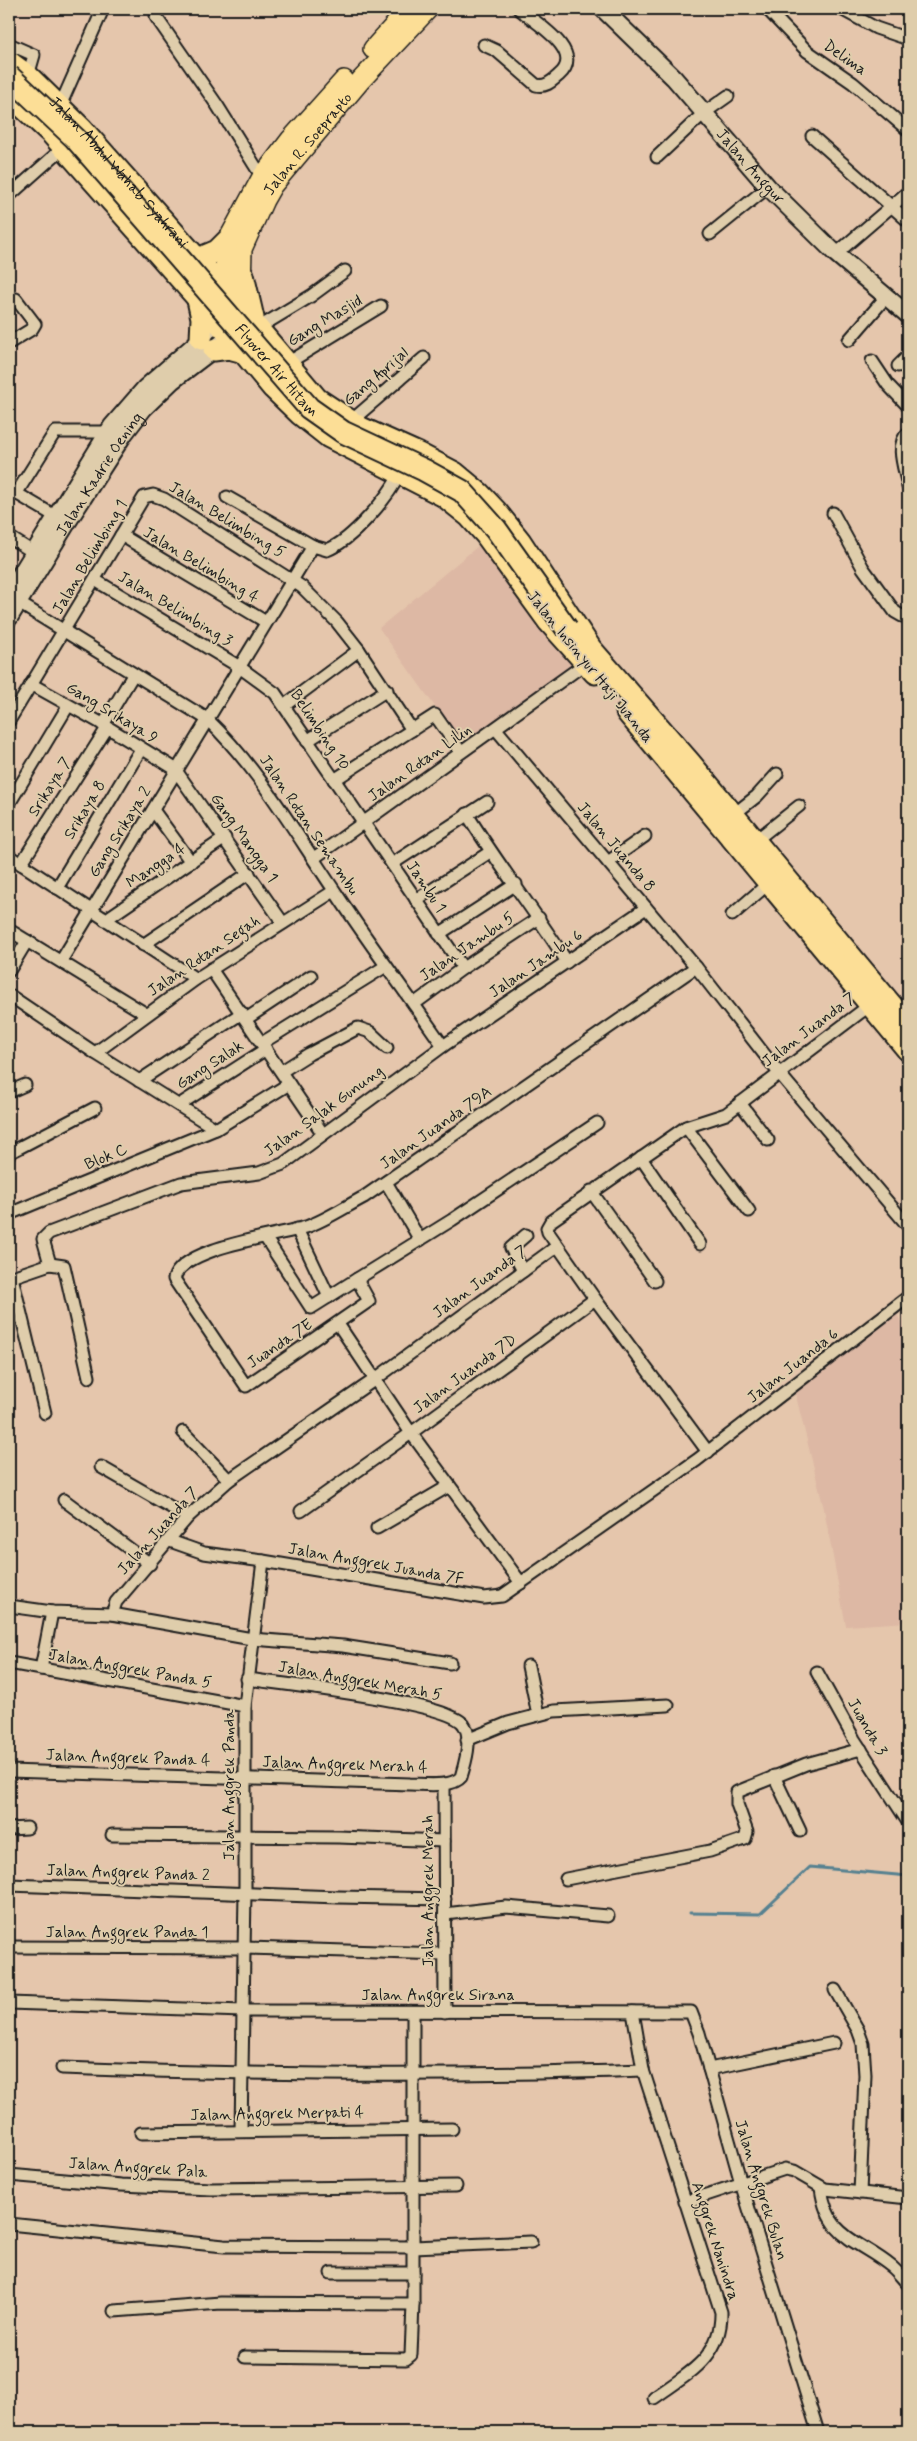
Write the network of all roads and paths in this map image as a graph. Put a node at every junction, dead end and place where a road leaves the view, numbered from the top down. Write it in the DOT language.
graph roads {
  1 [pos="103,9"];
  2 [pos="409,9"];
  3 [pos="428,9"];
  4 [pos="519,9"];
  5 [pos="602,9"];
  6 [pos="767,9"];
  7 [pos="841,9"];
  8 [pos="156,17"];
  9 [pos="908,39"];
  10 [pos="9,44"];
  11 [pos="484,45"];
  12 [pos="9,62"];
  13 [pos="18,76"];
  14 [pos="9,94"];
  15 [pos="728,96"];
  16 [pos="60,106"];
  17 [pos="704,113"];
  18 [pos="908,130"];
  19 [pos="812,136"];
  20 [pos="64,148"];
  21 [pos="657,157"];
  22 [pos="262,177"];
  23 [pos="128,180"];
  24 [pos="768,186"];
  25 [pos="908,192"];
  26 [pos="9,196"];
  27 [pos="108,198"];
  28 [pos="892,207"];
  29 [pos="908,221"];
  30 [pos="710,234"];
  31 [pos="228,240"];
  32 [pos="836,254"];
  33 [pos="198,259"];
  34 [pos="346,271"];
  35 [pos="242,275"];
  36 [pos="224,289"];
  37 [pos="886,297"];
  38 [pos="16,299"];
  39 [pos="198,300"];
  40 [pos="239,306"];
  41 [pos="382,306"];
  42 [pos="908,315"];
  43 [pos="216,319"];
  44 [pos="257,327"];
  45 [pos="230,335"];
  46 [pos="849,340"];
  47 [pos="9,343"];
  48 [pos="207,345"];
  49 [pos="244,352"];
  50 [pos="908,356"];
  51 [pos="424,358"];
  52 [pos="872,361"];
  53 [pos="286,364"];
  54 [pos="898,366"];
  55 [pos="908,406"];
  56 [pos="350,422"];
  57 [pos="108,432"];
  58 [pos="908,433"];
  59 [pos="400,473"];
  60 [pos="908,488"];
  61 [pos="12,491"];
  62 [pos="227,497"];
  63 [pos="144,498"];
  64 [pos="833,513"];
  65 [pos="55,516"];
  66 [pos="121,534"];
  67 [pos="9,537"];
  68 [pos="313,546"];
  69 [pos="33,552"];
  70 [pos="292,578"];
  71 [pos="95,580"];
  72 [pos="12,598"];
  73 [pos="908,615"];
  74 [pos="9,618"];
  75 [pos="266,622"];
  76 [pos="63,632"];
  77 [pos="359,650"];
  78 [pos="586,657"];
  79 [pos="238,666"];
  80 [pos="133,674"];
  81 [pos="31,684"];
  82 [pos="387,690"];
  83 [pos="285,705"];
  84 [pos="68,706"];
  85 [pos="207,719"];
  86 [pos="9,721"];
  87 [pos="105,726"];
  88 [pos="496,729"];
  89 [pos="412,730"];
  90 [pos="308,741"];
  91 [pos="458,748"];
  92 [pos="141,749"];
  93 [pos="177,771"];
  94 [pos="777,774"];
  95 [pos="334,780"];
  96 [pos="487,802"];
  97 [pos="9,804"];
  98 [pos="799,806"];
  99 [pos="153,810"];
  100 [pos="467,814"];
  101 [pos="733,815"];
  102 [pos="362,824"];
  103 [pos="645,836"];
  104 [pos="225,838"];
  105 [pos="747,841"];
  106 [pos="490,852"];
  107 [pos="9,856"];
  108 [pos="314,858"];
  109 [pos="191,862"];
  110 [pos="608,862"];
  111 [pos="21,864"];
  112 [pos="392,864"];
  113 [pos="249,873"];
  114 [pos="768,883"];
  115 [pos="516,884"];
  116 [pos="57,888"];
  117 [pos="334,891"];
  118 [pos="416,900"];
  119 [pos="646,908"];
  120 [pos="90,911"];
  121 [pos="732,915"];
  122 [pos="540,918"];
  123 [pos="105,920"];
  124 [pos="283,923"];
  125 [pos="9,930"];
  126 [pos="439,934"];
  127 [pos="27,941"];
  128 [pos="143,945"];
  129 [pos="61,962"];
  130 [pos="567,962"];
  131 [pos="386,966"];
  132 [pos="696,967"];
  133 [pos="463,968"];
  134 [pos="211,969"];
  135 [pos="9,971"];
  136 [pos="311,976"];
  137 [pos="196,978"];
  138 [pos="9,995"];
  139 [pos="414,1004"];
  140 [pos="870,1004"];
  141 [pos="146,1014"];
  142 [pos="244,1016"];
  143 [pos="908,1025"];
  144 [pos="264,1046"];
  145 [pos="444,1046"];
  146 [pos="387,1048"];
  147 [pos="908,1050"];
  148 [pos="95,1053"];
  149 [pos="282,1072"];
  150 [pos="779,1073"];
  151 [pos="139,1081"];
  152 [pos="290,1084"];
  153 [pos="24,1085"];
  154 [pos="9,1092"];
  155 [pos="740,1103"];
  156 [pos="179,1105"];
  157 [pos="95,1108"];
  158 [pos="597,1122"];
  159 [pos="686,1127"];
  160 [pos="216,1129"];
  161 [pos="324,1134"];
  162 [pos="768,1140"];
  163 [pos="9,1153"];
  164 [pos="641,1158"];
  165 [pos="386,1182"];
  166 [pos="591,1191"];
  167 [pos="749,1211"];
  168 [pos="9,1214"];
  169 [pos="908,1226"];
  170 [pos="297,1230"];
  171 [pos="526,1235"];
  172 [pos="265,1237"];
  173 [pos="420,1240"];
  174 [pos="700,1244"];
  175 [pos="556,1247"];
  176 [pos="50,1264"];
  177 [pos="523,1271"];
  178 [pos="11,1278"];
  179 [pos="357,1279"];
  180 [pos="655,1282"];
  181 [pos="329,1297"];
  182 [pos="908,1298"];
  183 [pos="595,1299"];
  184 [pos="338,1324"];
  185 [pos="208,1333"];
  186 [pos="89,1377"];
  187 [pos="374,1380"];
  188 [pos="44,1413"];
  189 [pos="183,1432"];
  190 [pos="411,1433"];
  191 [pos="708,1452"];
  192 [pos="101,1467"];
  193 [pos="229,1480"];
  194 [pos="449,1486"];
  195 [pos="64,1500"];
  196 [pos="300,1511"];
  197 [pos="188,1517"];
  198 [pos="377,1528"];
  199 [pos="170,1541"];
  200 [pos="263,1561"];
  201 [pos="150,1564"];
  202 [pos="522,1583"];
  203 [pos="484,1598"];
  204 [pos="9,1606"];
  205 [pos="52,1612"];
  206 [pos="112,1614"];
  207 [pos="252,1638"];
  208 [pos="9,1663"];
  209 [pos="450,1663"];
  210 [pos="528,1666"];
  211 [pos="41,1670"];
  212 [pos="818,1672"];
  213 [pos="247,1679"];
  214 [pos="668,1705"];
  215 [pos="245,1706"];
  216 [pos="538,1715"];
  217 [pos="467,1740"];
  218 [pos="860,1749"];
  219 [pos="9,1770"];
  220 [pos="774,1776"];
  221 [pos="246,1778"];
  222 [pos="444,1784"];
  223 [pos="908,1822"];
  224 [pos="9,1828"];
  225 [pos="27,1828"];
  226 [pos="800,1831"];
  227 [pos="112,1835"];
  228 [pos="246,1835"];
  229 [pos="444,1841"];
  230 [pos="566,1879"];
  231 [pos="9,1885"];
  232 [pos="245,1894"];
  233 [pos="444,1899"];
  234 [pos="445,1914"];
  235 [pos="608,1916"];
  236 [pos="9,1948"];
  237 [pos="244,1948"];
  238 [pos="444,1954"];
  239 [pos="835,1990"];
  240 [pos="9,2004"];
  241 [pos="243,2011"];
  242 [pos="413,2012"];
  243 [pos="445,2012"];
  244 [pos="633,2012"];
  245 [pos="834,2043"];
  246 [pos="62,2068"];
  247 [pos="709,2069"];
  248 [pos="643,2070"];
  249 [pos="241,2074"];
  250 [pos="413,2074"];
  251 [pos="413,2129"];
  252 [pos="452,2129"];
  253 [pos="241,2130"];
  254 [pos="141,2132"];
  255 [pos="9,2175"];
  256 [pos="741,2183"];
  257 [pos="456,2186"];
  258 [pos="413,2187"];
  259 [pos="821,2188"];
  260 [pos="860,2193"];
  261 [pos="908,2198"];
  262 [pos="685,2202"];
  263 [pos="9,2224"];
  264 [pos="531,2242"];
  265 [pos="413,2247"];
  266 [pos="330,2273"];
  267 [pos="413,2273"];
  268 [pos="908,2284"];
  269 [pos="413,2304"];
  270 [pos="114,2310"];
  271 [pos="245,2357"];
  272 [pos="654,2398"];
  273 [pos="818,2432"];
  1 -- 16 [label="street"];
  2 -- 22 [label="main road, Jalan R. Soeprapto"];
  3 -- 35 [label="main road, Jalan R. Soeprapto"];
  4 -- 11 [label="street"];
  5 -- 17 [label="main road, Jalan Anggur"];
  6 -- 18 [label="street, Delima"];
  7 -- 9 [label="street"];
  8 -- 22 [label="street"];
  10 -- 13 [label="street"];
  12 -- 13 [label="highway, Jalan Abdul Wahab Syahrani"];
  13 -- 16 [label="highway, Jalan Abdul Wahab Syahrani"];
  13 -- 78 [label="highway, Flyover Air Hitam, bridge"];
  14 -- 20 [label="highway, Jalan Abdul Wahab Syahrani"];
  15 -- 17 [label="street"];
  16 -- 23 [label="highway, Jalan Abdul Wahab Syahrani"];
  17 -- 21 [label="street"];
  17 -- 24 [label="main road, Jalan Anggur"];
  19 -- 28 [label="street"];
  20 -- 26 [label="street"];
  20 -- 27 [label="highway, Jalan Abdul Wahab Syahrani"];
  22 -- 31 [label="main road, Jalan R. Soeprapto"];
  23 -- 27 [label="highway"];
  23 -- 33 [label="highway, Jalan Abdul Wahab Syahrani"];
  24 -- 30 [label="street"];
  24 -- 32 [label="main road, Jalan Anggur"];
  25 -- 28 [label="street"];
  27 -- 39 [label="highway, Jalan Abdul Wahab Syahrani"];
  28 -- 29 [label="street"];
  28 -- 32 [label="street"];
  31 -- 33 [label="highway"];
  31 -- 36 [label="main road, Jalan R. Soeprapto"];
  32 -- 37 [label="main road, Jalan Anggur"];
  33 -- 36 [label="highway, Jalan Abdul Wahab Syahrani"];
  34 -- 44 [label="street"];
  35 -- 40 [label="main road, Jalan R. Soeprapto"];
  35 -- 44 [label="highway"];
  36 -- 40 [label="highway, Jalan Abdul Wahab Syahrani"];
  36 -- 43 [label="main road, Jalan R. Soeprapto"];
  37 -- 42 [label="main road, Jalan Anggur"];
  37 -- 46 [label="street"];
  38 -- 47 [label="street"];
  39 -- 43 [label="highway, Jalan Abdul Wahab Syahrani"];
  39 -- 48 [label="highway"];
  40 -- 44 [label="highway, Jalan Insinyur Haji Juanda"];
  40 -- 45 [label="main road, Jalan R. Soeprapto"];
  41 -- 53 [label="street, Gang Masjid"];
  43 -- 45 [label="highway, Jalan Abdul Wahab Syahrani"];
  43 -- 48 [label="main road"];
  44 -- 53 [label="highway, Jalan Insinyur Haji Juanda"];
  45 -- 48 [label="main road"];
  45 -- 49 [label="highway, Jalan Insinyur Haji Juanda"];
  48 -- 49 [label="highway"];
  48 -- 57 [label="main road, Jalan Kadrie Oening"];
  48 -- 72 [label="main road, Jalan Kadrie Oening"];
  49 -- 59 [label="highway, Jalan Insinyur Haji Juanda"];
  50 -- 54 [label="street"];
  51 -- 56 [label="street, Gang Aprijal"];
  52 -- 55 [label="street"];
  53 -- 56 [label="highway, Jalan Insinyur Haji Juanda"];
  56 -- 78 [label="highway, Jalan Insinyur Haji Juanda"];
  57 -- 61 [label="street"];
  57 -- 65 [label="main road, Jalan Kadrie Oening"];
  58 -- 60 [label="street"];
  59 -- 68 [label="street"];
  59 -- 78 [label="highway, Jalan Insinyur Haji Juanda"];
  61 -- 65 [label="street"];
  62 -- 68 [label="street"];
  63 -- 66 [label="street, Jalan Belimbing 1"];
  63 -- 70 [label="street, Jalan Belimbing 5"];
  64 -- 73 [label="street"];
  65 -- 69 [label="main road, Jalan Kadrie Oening"];
  66 -- 71 [label="street, Jalan Belimbing 1"];
  66 -- 75 [label="street, Jalan Belimbing 4"];
  67 -- 69 [label="street"];
  68 -- 70 [label="street, Gang Srikaya 2"];
  69 -- 72 [label="main road, Jalan Kadrie Oening"];
  70 -- 75 [label="street, Gang Srikaya 2"];
  70 -- 77 [label="street, Jalan Belimbing 5"];
  71 -- 76 [label="street, Jalan Belimbing 1"];
  71 -- 79 [label="street, Jalan Belimbing 3"];
  72 -- 74 [label="main road, Jalan Kadrie Oening"];
  72 -- 76 [label="street, Jalan Rotan Semambu"];
  75 -- 79 [label="street, Gang Srikaya 2"];
  76 -- 80 [label="street, Jalan Rotan Semambu"];
  76 -- 81 [label="street, Jalan Belimbing 1"];
  77 -- 82 [label="street, Jalan Belimbing 5"];
  77 -- 83 [label="street"];
  78 -- 88 [label="street"];
  78 -- 101 [label="highway, Jalan Insinyur Haji Juanda"];
  78 -- 105 [label="highway, Jalan Insinyur Haji Juanda"];
  79 -- 83 [label="street, Belimbing 10"];
  79 -- 85 [label="street, Gang Srikaya 2"];
  80 -- 85 [label="street, Jalan Rotan Semambu"];
  80 -- 87 [label="street, Srikaya 7"];
  81 -- 84 [label="street, Gang Srikaya 9"];
  81 -- 86 [label="street, Jalan Belimbing 1"];
  82 -- 89 [label="street, Jalan Belimbing 5"];
  82 -- 90 [label="street"];
  83 -- 90 [label="street, Belimbing 10"];
  84 -- 87 [label="street, Gang Srikaya 9"];
  84 -- 97 [label="street"];
  85 -- 93 [label="street, Gang Srikaya 2"];
  85 -- 108 [label="street, Jalan Rotan Semambu"];
  87 -- 92 [label="street, Gang Srikaya 9"];
  87 -- 111 [label="street, Srikaya 7"];
  88 -- 102 [label="street, Jalan Rotan Lilin"];
  88 -- 110 [label="street, Jalan Juanda 8"];
  89 -- 91 [label="street"];
  89 -- 95 [label="street"];
  90 -- 95 [label="street, Belimbing 10"];
  92 -- 93 [label="street, Gang Srikaya 9"];
  92 -- 116 [label="street, Srikaya 8"];
  93 -- 99 [label="street, Gang Srikaya 2"];
  93 -- 104 [label="street, Gang Mangga 1"];
  94 -- 101 [label="street"];
  95 -- 102 [label="street, Belimbing 10"];
  96 -- 100 [label="street"];
  98 -- 105 [label="street"];
  99 -- 109 [label="street"];
  99 -- 120 [label="street, Gang Srikaya 2"];
  100 -- 106 [label="street"];
  100 -- 112 [label="street"];
  101 -- 105 [label="highway, Jalan Insinyur Haji Juanda"];
  102 -- 108 [label="street, Jalan Rotan Lilin"];
  102 -- 112 [label="street, Jambu 1"];
  103 -- 110 [label="street"];
  104 -- 109 [label="street, Mangga 4"];
  104 -- 113 [label="street, Gang Mangga 1"];
  105 -- 114 [label="highway, Jalan Insinyur Haji Juanda"];
  105 -- 143 [label="highway, Jalan Insinyur Haji Juanda"];
  106 -- 115 [label="street"];
  106 -- 118 [label="street"];
  107 -- 111 [label="street"];
  108 -- 117 [label="street, Jalan Rotan Semambu"];
  109 -- 123 [label="street, Mangga 4"];
  110 -- 119 [label="street, Jalan Juanda 8"];
  111 -- 116 [label="street"];
  112 -- 118 [label="street, Jambu 1"];
  113 -- 124 [label="street, Gang Mangga 1"];
  113 -- 128 [label="street"];
  114 -- 121 [label="street"];
  114 -- 140 [label="highway, Jalan Insinyur Haji Juanda"];
  115 -- 122 [label="street"];
  115 -- 126 [label="street"];
  116 -- 120 [label="street"];
  117 -- 124 [label="street, Jalan Rotan Segah"];
  117 -- 131 [label="street, Jalan Rotan Semambu"];
  118 -- 126 [label="street, Jambu 1"];
  119 -- 130 [label="street, Jalan Jambu 6"];
  119 -- 132 [label="street, Jalan Juanda 8"];
  120 -- 123 [label="street"];
  120 -- 129 [label="street, Gang Srikaya 2"];
  122 -- 130 [label="street"];
  122 -- 133 [label="street, Jalan Jambu 5"];
  123 -- 128 [label="street"];
  124 -- 134 [label="street, Jalan Rotan Segah"];
  125 -- 127 [label="street"];
  126 -- 133 [label="street, Jambu 1"];
  127 -- 129 [label="street"];
  127 -- 135 [label="street"];
  128 -- 137 [label="street"];
  129 -- 141 [label="street"];
  130 -- 145 [label="street, Jalan Jambu 6"];
  131 -- 139 [label="street, Jalan Rotan Semambu"];
  131 -- 144 [label="street, Gang Salak"];
  132 -- 150 [label="street, Jalan Juanda 8"];
  132 -- 165 [label="street, Jalan Juanda 79A"];
  133 -- 139 [label="street, Jalan Jambu 5"];
  134 -- 137 [label="street, Jalan Rotan Segah"];
  134 -- 142 [label="street"];
  136 -- 142 [label="street"];
  137 -- 141 [label="street, Jalan Rotan Segah"];
  138 -- 148 [label="street, Gang Salak"];
  139 -- 145 [label="street, Jalan Rotan Semambu"];
  140 -- 147 [label="highway, Jalan Insinyur Haji Juanda"];
  140 -- 150 [label="street, Jalan Juanda 7"];
  141 -- 148 [label="street, Jalan Rotan Segah"];
  142 -- 144 [label="street"];
  142 -- 151 [label="street"];
  144 -- 149 [label="street"];
  144 -- 156 [label="street, Gang Salak"];
  145 -- 161 [label="street, Jalan Salak Gunung"];
  146 -- 149 [label="street"];
  148 -- 151 [label="street, Gang Salak"];
  149 -- 152 [label="street"];
  150 -- 155 [label="street, Jalan Juanda 7"];
  150 -- 169 [label="street"];
  151 -- 156 [label="street, Gang Salak"];
  152 -- 160 [label="street, Blok C"];
  152 -- 161 [label="street"];
  153 -- 154 [label="street"];
  155 -- 159 [label="street, Jalan Juanda 7"];
  155 -- 162 [label="street"];
  156 -- 160 [label="street"];
  157 -- 163 [label="street"];
  158 -- 173 [label="street"];
  159 -- 164 [label="street, Jalan Juanda 7"];
  159 -- 167 [label="street"];
  160 -- 168 [label="street, Blok C"];
  161 -- 176 [label="street, Jalan Salak Gunung"];
  164 -- 166 [label="street, Jalan Juanda 7"];
  164 -- 174 [label="street"];
  165 -- 170 [label="street, Jalan Juanda 79A"];
  165 -- 173 [label="street"];
  166 -- 175 [label="street, Jalan Juanda 7"];
  166 -- 180 [label="street"];
  170 -- 172 [label="street, Jalan Juanda 79A"];
  170 -- 181 [label="street"];
  171 -- 177 [label="street"];
  172 -- 181 [label="street"];
  172 -- 185 [label="street, Jalan Juanda 79A"];
  173 -- 179 [label="street"];
  175 -- 177 [label="street, Jalan Juanda 7"];
  175 -- 183 [label="street"];
  176 -- 178 [label="street"];
  176 -- 186 [label="street"];
  177 -- 187 [label="street, Jalan Juanda 7"];
  178 -- 188 [label="street"];
  179 -- 181 [label="street"];
  179 -- 184 [label="street"];
  182 -- 191 [label="street, Jalan Juanda 6"];
  183 -- 190 [label="street, Jalan Juanda 7D"];
  183 -- 191 [label="street"];
  184 -- 185 [label="street, Juanda 7E"];
  184 -- 187 [label="street"];
  187 -- 190 [label="street"];
  187 -- 193 [label="street, Jalan Juanda 7"];
  189 -- 193 [label="street"];
  190 -- 194 [label="street"];
  190 -- 196 [label="street, Jalan Juanda 7D"];
  191 -- 202 [label="street, Jalan Juanda 6"];
  192 -- 197 [label="street"];
  193 -- 197 [label="street, Jalan Juanda 7"];
  194 -- 198 [label="street"];
  194 -- 202 [label="street"];
  195 -- 201 [label="street"];
  197 -- 199 [label="street, Jalan Juanda 7"];
  199 -- 200 [label="street, Jalan Anggrek Juanda 7F"];
  199 -- 201 [label="street, Jalan Juanda 7"];
  200 -- 203 [label="street, Jalan Anggrek Juanda 7F"];
  200 -- 207 [label="street, Jalan Anggrek Panda"];
  201 -- 206 [label="street, Jalan Juanda 7"];
  202 -- 203 [label="street, Jalan Juanda 6"];
  204 -- 205 [label="street"];
  205 -- 206 [label="street"];
  205 -- 211 [label="street"];
  206 -- 207 [label="street"];
  207 -- 209 [label="street"];
  207 -- 213 [label="street, Jalan Anggrek Panda"];
  208 -- 211 [label="street, Jalan Anggrek Panda 5"];
  210 -- 216 [label="street"];
  211 -- 215 [label="street, Jalan Anggrek Panda 5"];
  212 -- 218 [label="street, Juanda 3"];
  213 -- 215 [label="street, Jalan Anggrek Panda"];
  213 -- 217 [label="street, Jalan Anggrek Merah 5"];
  214 -- 216 [label="street"];
  215 -- 221 [label="street, Jalan Anggrek Panda"];
  216 -- 217 [label="street"];
  217 -- 222 [label="street"];
  218 -- 220 [label="street"];
  218 -- 223 [label="street, Juanda 3"];
  219 -- 221 [label="street, Jalan Anggrek Panda 4"];
  220 -- 226 [label="street"];
  220 -- 230 [label="street"];
  221 -- 222 [label="street, Jalan Anggrek Merah 4"];
  221 -- 228 [label="street, Jalan Anggrek Panda"];
  222 -- 229 [label="street, Jalan Anggrek Merah"];
  224 -- 225 [label="street"];
  227 -- 228 [label="street"];
  228 -- 229 [label="street"];
  228 -- 232 [label="street, Jalan Anggrek Panda"];
  229 -- 233 [label="street, Jalan Anggrek Merah"];
  231 -- 232 [label="street, Jalan Anggrek Panda 2"];
  232 -- 233 [label="street, Jalan Anggrek Panda 2"];
  232 -- 237 [label="street, Jalan Anggrek Panda"];
  233 -- 234 [label="street, Jalan Anggrek Merah"];
  234 -- 235 [label="street"];
  234 -- 238 [label="street, Jalan Anggrek Merah"];
  236 -- 237 [label="street, Jalan Anggrek Panda 1"];
  237 -- 238 [label="street, Jalan Anggrek Panda 1"];
  237 -- 241 [label="street, Jalan Anggrek Panda"];
  238 -- 243 [label="street, Jalan Anggrek Merah"];
  239 -- 260 [label="street"];
  240 -- 241 [label="street"];
  241 -- 242 [label="street, Jalan Anggrek Sirana"];
  241 -- 249 [label="street, Jalan Anggrek Panda"];
  242 -- 243 [label="street, Jalan Anggrek Sirana"];
  242 -- 250 [label="street"];
  243 -- 244 [label="street, Jalan Anggrek Sirana"];
  244 -- 247 [label="street, Jalan Anggrek Bulan"];
  244 -- 248 [label="street, Anggrek Nanindra"];
  245 -- 247 [label="street"];
  246 -- 249 [label="street"];
  247 -- 256 [label="street, Jalan Anggrek Bulan"];
  248 -- 250 [label="street"];
  248 -- 262 [label="street, Anggrek Nanindra"];
  249 -- 250 [label="street"];
  249 -- 253 [label="street, Jalan Anggrek Panda"];
  250 -- 251 [label="street"];
  251 -- 252 [label="street, Jalan Anggrek Merpati 4"];
  251 -- 253 [label="street, Jalan Anggrek Merpati 4"];
  251 -- 258 [label="street"];
  253 -- 254 [label="street, Jalan Anggrek Merpati 4"];
  255 -- 258 [label="street, Jalan Anggrek Pala"];
  256 -- 259 [label="street"];
  256 -- 262 [label="street"];
  256 -- 273 [label="street, Jalan Anggrek Bulan"];
  257 -- 258 [label="street, Jalan Anggrek Pala"];
  258 -- 265 [label="street"];
  259 -- 260 [label="street"];
  259 -- 268 [label="street"];
  260 -- 261 [label="street"];
  262 -- 272 [label="street, Anggrek Nanindra"];
  263 -- 265 [label="street"];
  264 -- 265 [label="street"];
  265 -- 267 [label="street"];
  266 -- 267 [label="street"];
  267 -- 269 [label="street"];
  269 -- 270 [label="street"];
  269 -- 271 [label="street"];
}
